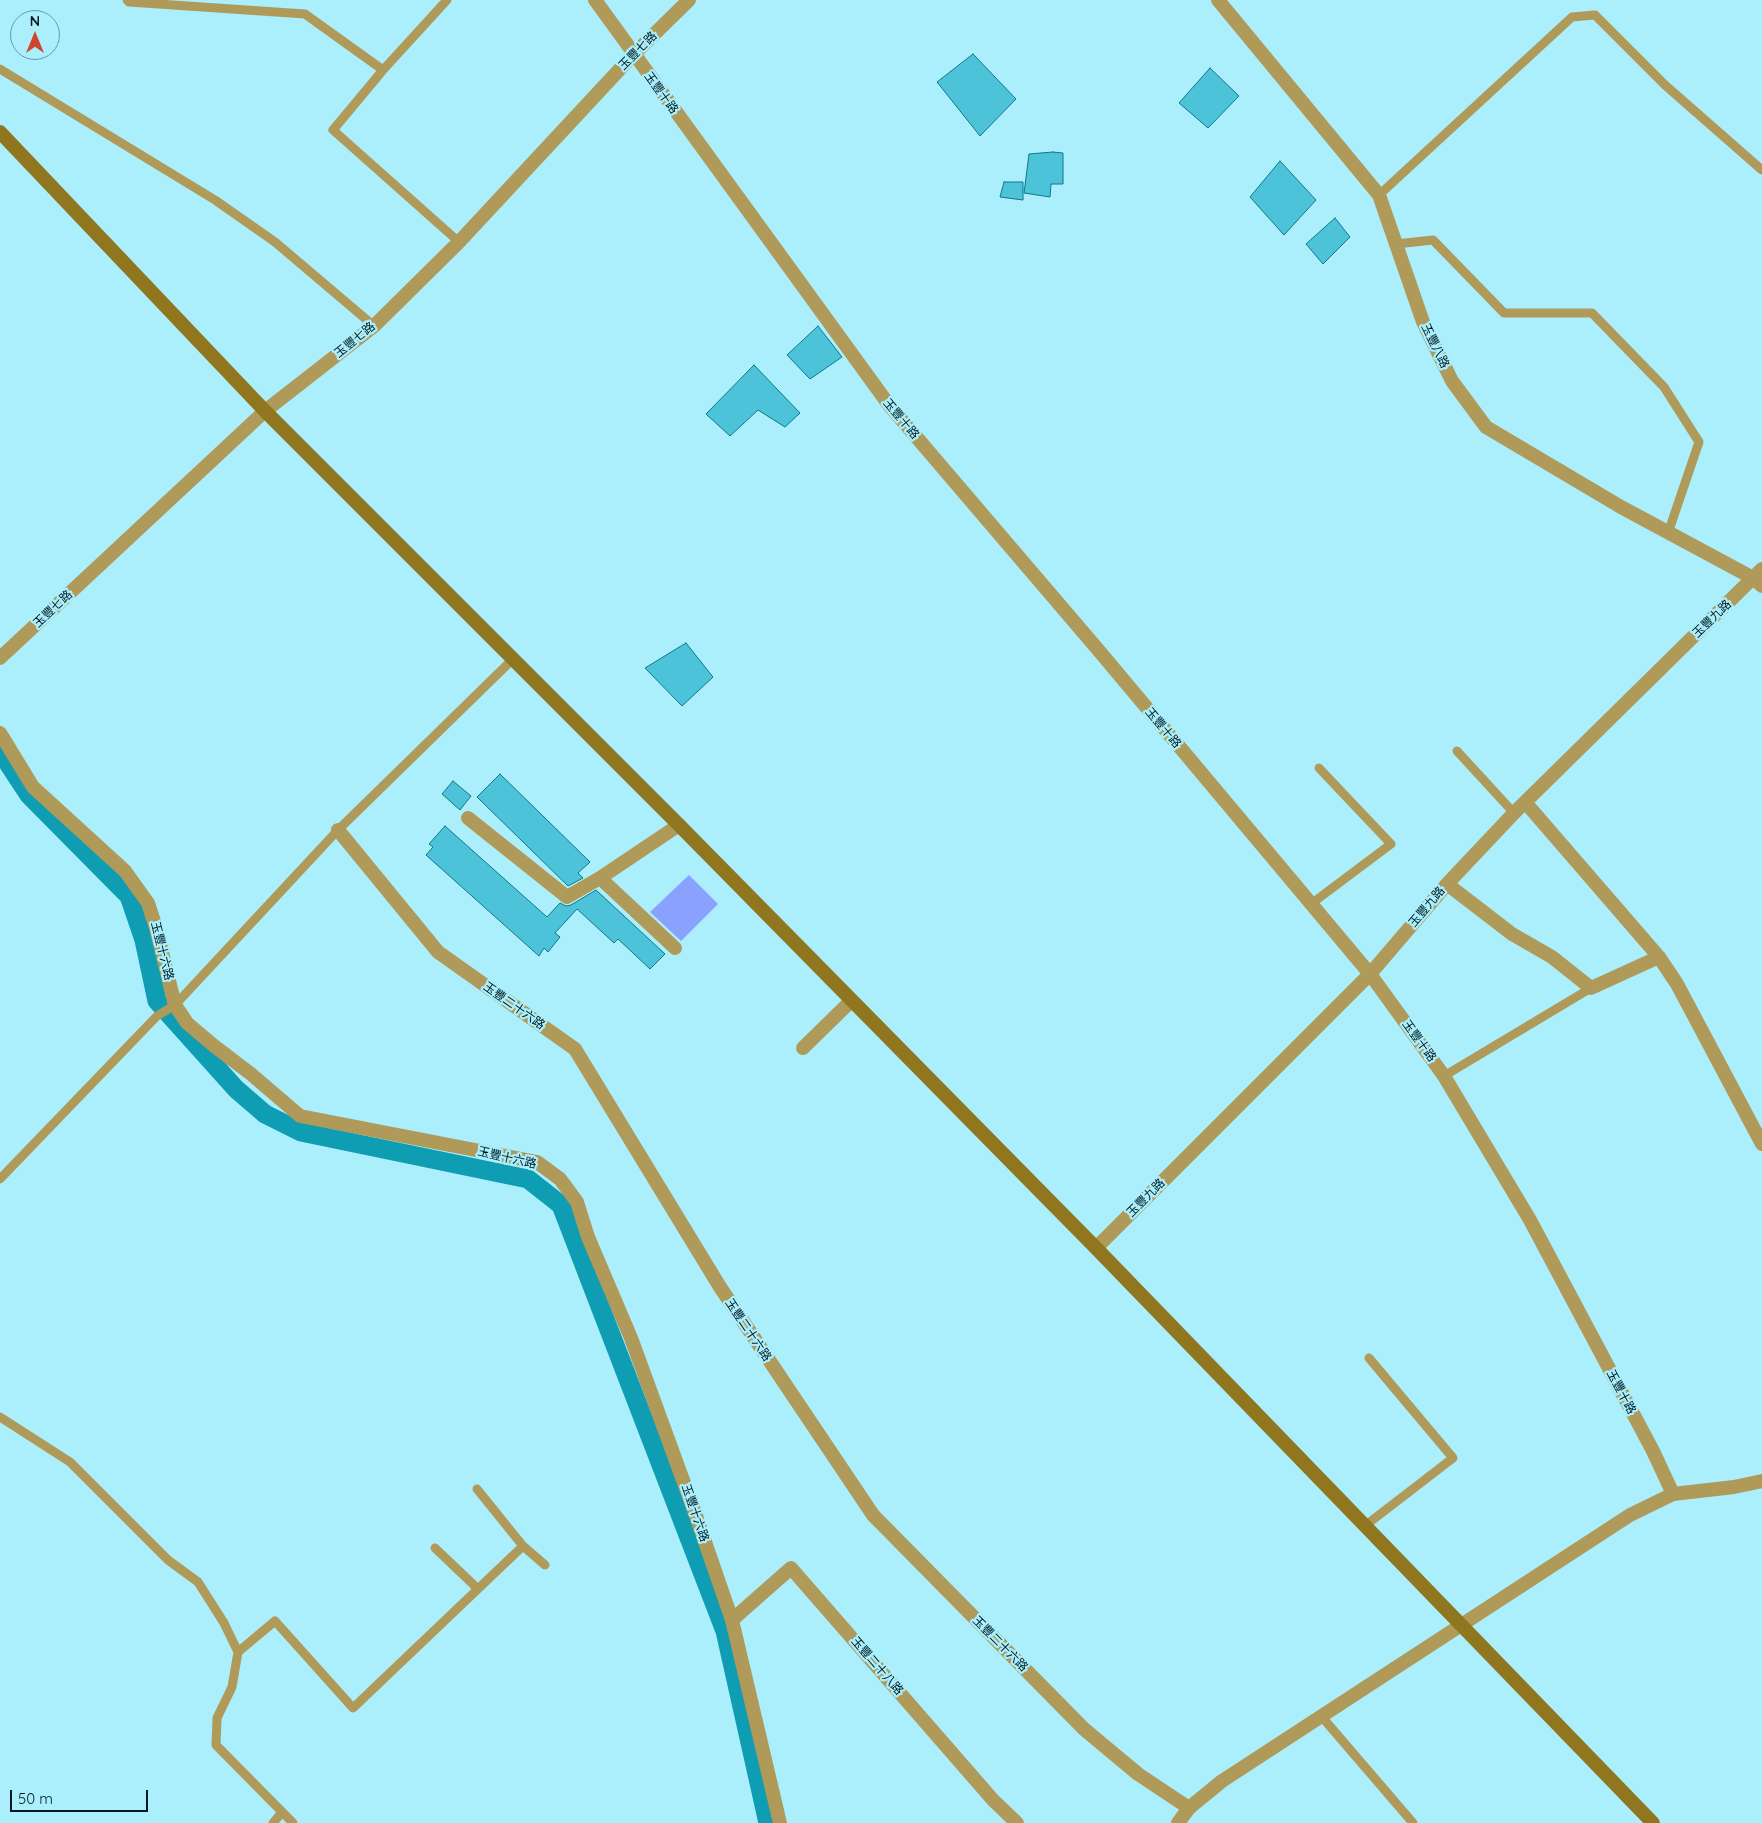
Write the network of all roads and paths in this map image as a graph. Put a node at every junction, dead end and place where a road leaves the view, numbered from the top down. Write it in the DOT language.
graph roads {
  1 [pos="127,0"];
  2 [pos="447,0"];
  3 [pos="594,0"];
  4 [pos="689,0"];
  5 [pos="1218,0"];
  6 [pos="633,55"];
  7 [pos="0,69"];
  8 [pos="383,70"];
  9 [pos="0,132"];
  10 [pos="1762,170"];
  11 [pos="1379,195"];
  12 [pos="459,242"];
  13 [pos="1396,244"];
  14 [pos="374,326"];
  15 [pos="265,411"];
  16 [pos="1668,532"];
  17 [pos="1759,578"];
  18 [pos="0,658"];
  19 [pos="514,658"];
  20 [pos="0,733"];
  21 [pos="1457,751"];
  22 [pos="1319,768"];
  23 [pos="1525,802"];
  24 [pos="1514,814"];
  25 [pos="468,818"];
  26 [pos="679,825"];
  27 [pos="338,830"];
  28 [pos="600,878"];
  29 [pos="1447,884"];
  30 [pos="1311,904"];
  31 [pos="675,948"];
  32 [pos="1658,958"];
  33 [pos="1370,974"];
  34 [pos="1591,988"];
  35 [pos="851,1001"];
  36 [pos="173,1006"];
  37 [pos="803,1048"];
  38 [pos="1444,1076"];
  39 [pos="1762,1144"];
  40 [pos="0,1178"];
  41 [pos="1096,1248"];
  42 [pos="1369,1358"];
  43 [pos="0,1417"];
  44 [pos="1762,1481"];
  45 [pos="477,1489"];
  46 [pos="1672,1494"];
  47 [pos="1366,1525"];
  48 [pos="523,1546"];
  49 [pos="436,1548"];
  50 [pos="545,1565"];
  51 [pos="478,1589"];
  52 [pos="732,1620"];
  53 [pos="1460,1625"];
  54 [pos="238,1652"];
  55 [pos="1322,1717"];
  56 [pos="1189,1808"];
  57 [pos="282,1812"];
  58 [pos="273,1823"];
  59 [pos="293,1823"];
  60 [pos="780,1823"];
  61 [pos="1017,1823"];
  62 [pos="1178,1823"];
  63 [pos="1413,1823"];
  64 [pos="1653,1823"];
  1 -- 8 [label="lane"];
  2 -- 8 [label="lane"];
  3 -- 6 [label="street, 玉豐十路"];
  4 -- 6 [label="street, 玉豐七路"];
  5 -- 11 [label="street, 玉豐八路"];
  6 -- 12 [label="street, 玉豐七路"];
  6 -- 30 [label="street, 玉豐十路"];
  7 -- 14 [label="lane"];
  8 -- 12 [label="lane"];
  9 -- 15 [label="main road"];
  10 -- 11 [label="lane"];
  11 -- 13 [label="street, 玉豐八路"];
  12 -- 14 [label="street, 玉豐七路"];
  13 -- 16 [label="street, 玉豐八路"];
  13 -- 16 [label="lane"];
  14 -- 15 [label="street, 玉豐七路"];
  15 -- 18 [label="street, 玉豐七路"];
  15 -- 19 [label="main road"];
  16 -- 17 [label="street, 玉豐八路"];
  17 -- 23 [label="street, 玉豐九路"];
  19 -- 26 [label="main road"];
  19 -- 27 [label="lane"];
  20 -- 36 [label="street, 玉豐十六路"];
  21 -- 24 [label="lane"];
  22 -- 30 [label="lane"];
  23 -- 24 [label="street, 玉豐九路"];
  23 -- 32 [label="street"];
  24 -- 29 [label="street, 玉豐九路"];
  25 -- 28 [label="street"];
  26 -- 28 [label="street"];
  26 -- 35 [label="main road"];
  27 -- 36 [label="lane"];
  27 -- 56 [label="street, 玉豐二十六路"];
  28 -- 31 [label="street"];
  29 -- 33 [label="street, 玉豐九路"];
  29 -- 34 [label="street"];
  30 -- 33 [label="street, 玉豐十路"];
  32 -- 34 [label="street"];
  32 -- 39 [label="street"];
  33 -- 38 [label="street, 玉豐十路"];
  33 -- 41 [label="street, 玉豐九路"];
  34 -- 38 [label="lane"];
  35 -- 37 [label="street"];
  35 -- 41 [label="main road"];
  36 -- 40 [label="lane"];
  36 -- 52 [label="street, 玉豐十六路"];
  38 -- 46 [label="street, 玉豐十路"];
  41 -- 47 [label="main road"];
  42 -- 47 [label="lane"];
  43 -- 54 [label="lane"];
  44 -- 46 [label="street"];
  45 -- 48 [label="lane"];
  46 -- 53 [label="street"];
  47 -- 53 [label="main road"];
  48 -- 50 [label="lane"];
  48 -- 51 [label="lane"];
  49 -- 51 [label="lane"];
  51 -- 54 [label="lane"];
  52 -- 60 [label="street, 玉豐十六路"];
  52 -- 61 [label="street, 玉豐二十八路"];
  53 -- 55 [label="street"];
  53 -- 64 [label="main road"];
  54 -- 57 [label="lane"];
  55 -- 56 [label="street"];
  55 -- 63 [label="lane"];
  56 -- 62 [label="street"];
  57 -- 58 [label="lane"];
  57 -- 59 [label="lane"];
}
